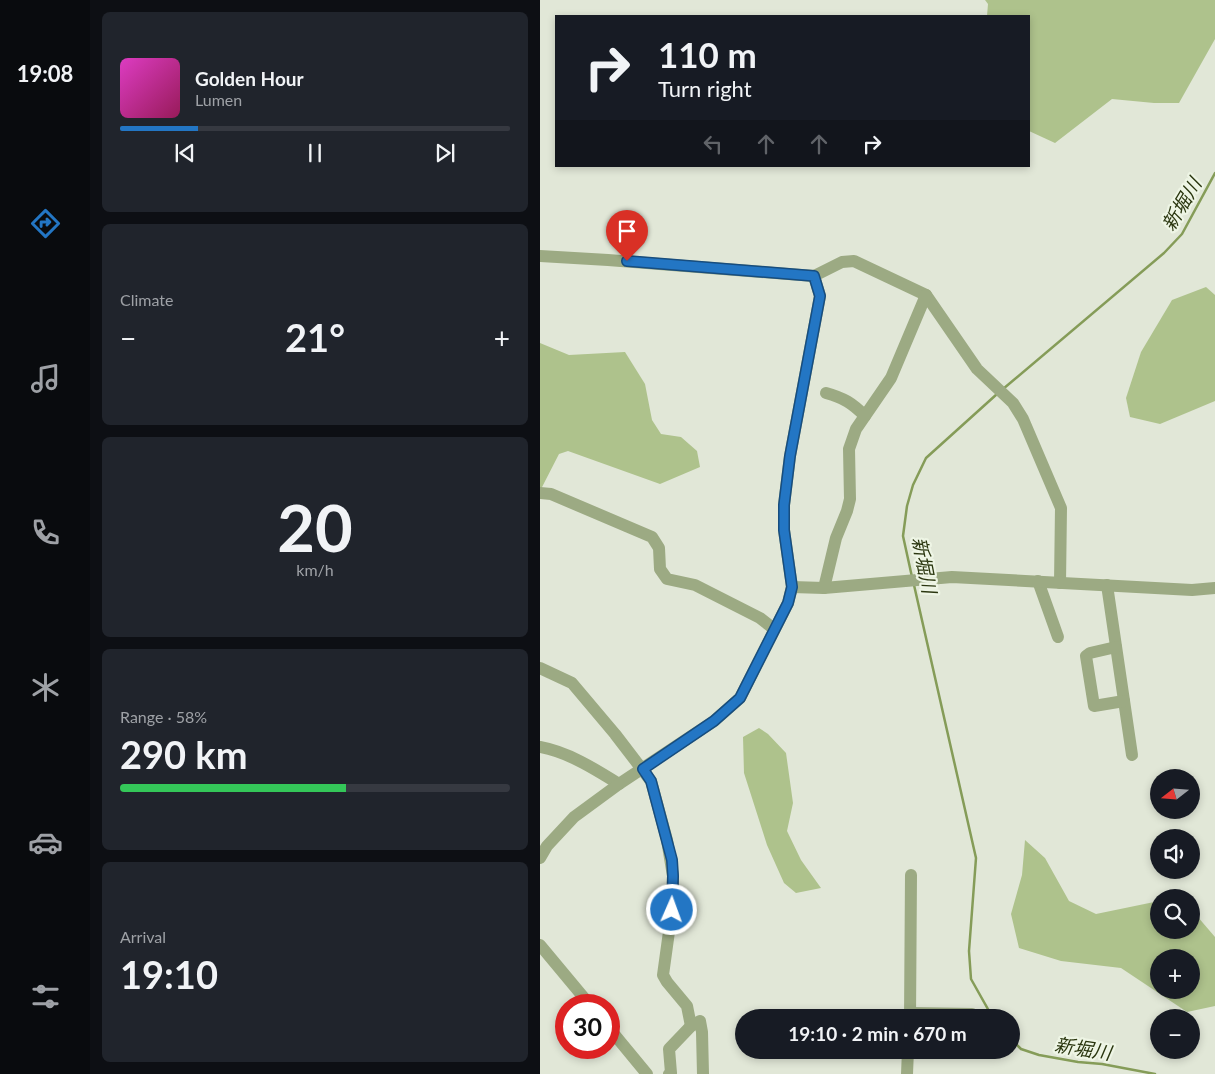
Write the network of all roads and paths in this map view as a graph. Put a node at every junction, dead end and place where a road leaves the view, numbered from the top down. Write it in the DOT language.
graph roads {
  1 [pos="540,256"];
  2 [pos="814,276"];
  3 [pos="926,295"];
  4 [pos="826,393"];
  5 [pos="865,416"];
  6 [pos="540,492"];
  7 [pos="1038,581"];
  8 [pos="1060,583"];
  9 [pos="1107,585"];
  10 [pos="792,587"];
  11 [pos="824,588"];
  12 [pos="1215,588"];
  13 [pos="774,629"];
  14 [pos="1058,637"];
  15 [pos="1116,647"];
  16 [pos="540,668"];
  17 [pos="1124,701"];
  18 [pos="540,746"];
  19 [pos="1132,755"];
  20 [pos="643,769"];
  21 [pos="619,784"];
  22 [pos="540,858"];
  23 [pos="911,875"];
  24 [pos="540,945"];
  25 [pos="581,994"];
  26 [pos="910,1009"];
  27 [pos="691,1026"];
  28 [pos="620,1041"];
  29 [pos="908,1059"];
  30 [pos="647,1074"];
  31 [pos="670,1074"];
  32 [pos="703,1074"];
  33 [pos="907,1074"];
  1 -- 2 [label="street"];
  2 -- 3 [label="street"];
  2 -- 10 [label="street"];
  3 -- 5 [label="street"];
  3 -- 8 [label="street"];
  4 -- 5 [label="street"];
  5 -- 11 [label="street"];
  6 -- 13 [label="street"];
  7 -- 8 [label="street"];
  7 -- 11 [label="street"];
  7 -- 14 [label="street"];
  8 -- 9 [label="street"];
  9 -- 12 [label="street"];
  9 -- 15 [label="street"];
  10 -- 11 [label="street"];
  10 -- 13 [label="street"];
  13 -- 20 [label="street"];
  15 -- 17 [label="street"];
  15 -- 17 [label="street"];
  16 -- 20 [label="street"];
  17 -- 19 [label="street"];
  18 -- 21 [label="street"];
  20 -- 21 [label="street"];
  20 -- 27 [label="street"];
  21 -- 22 [label="street"];
  23 -- 26 [label="street"];
  24 -- 25 [label="street"];
  27 -- 31 [label="street"];
  27 -- 32 [label="street"];
  28 -- 30 [label="street"];
  29 -- 33 [label="street"];
}
